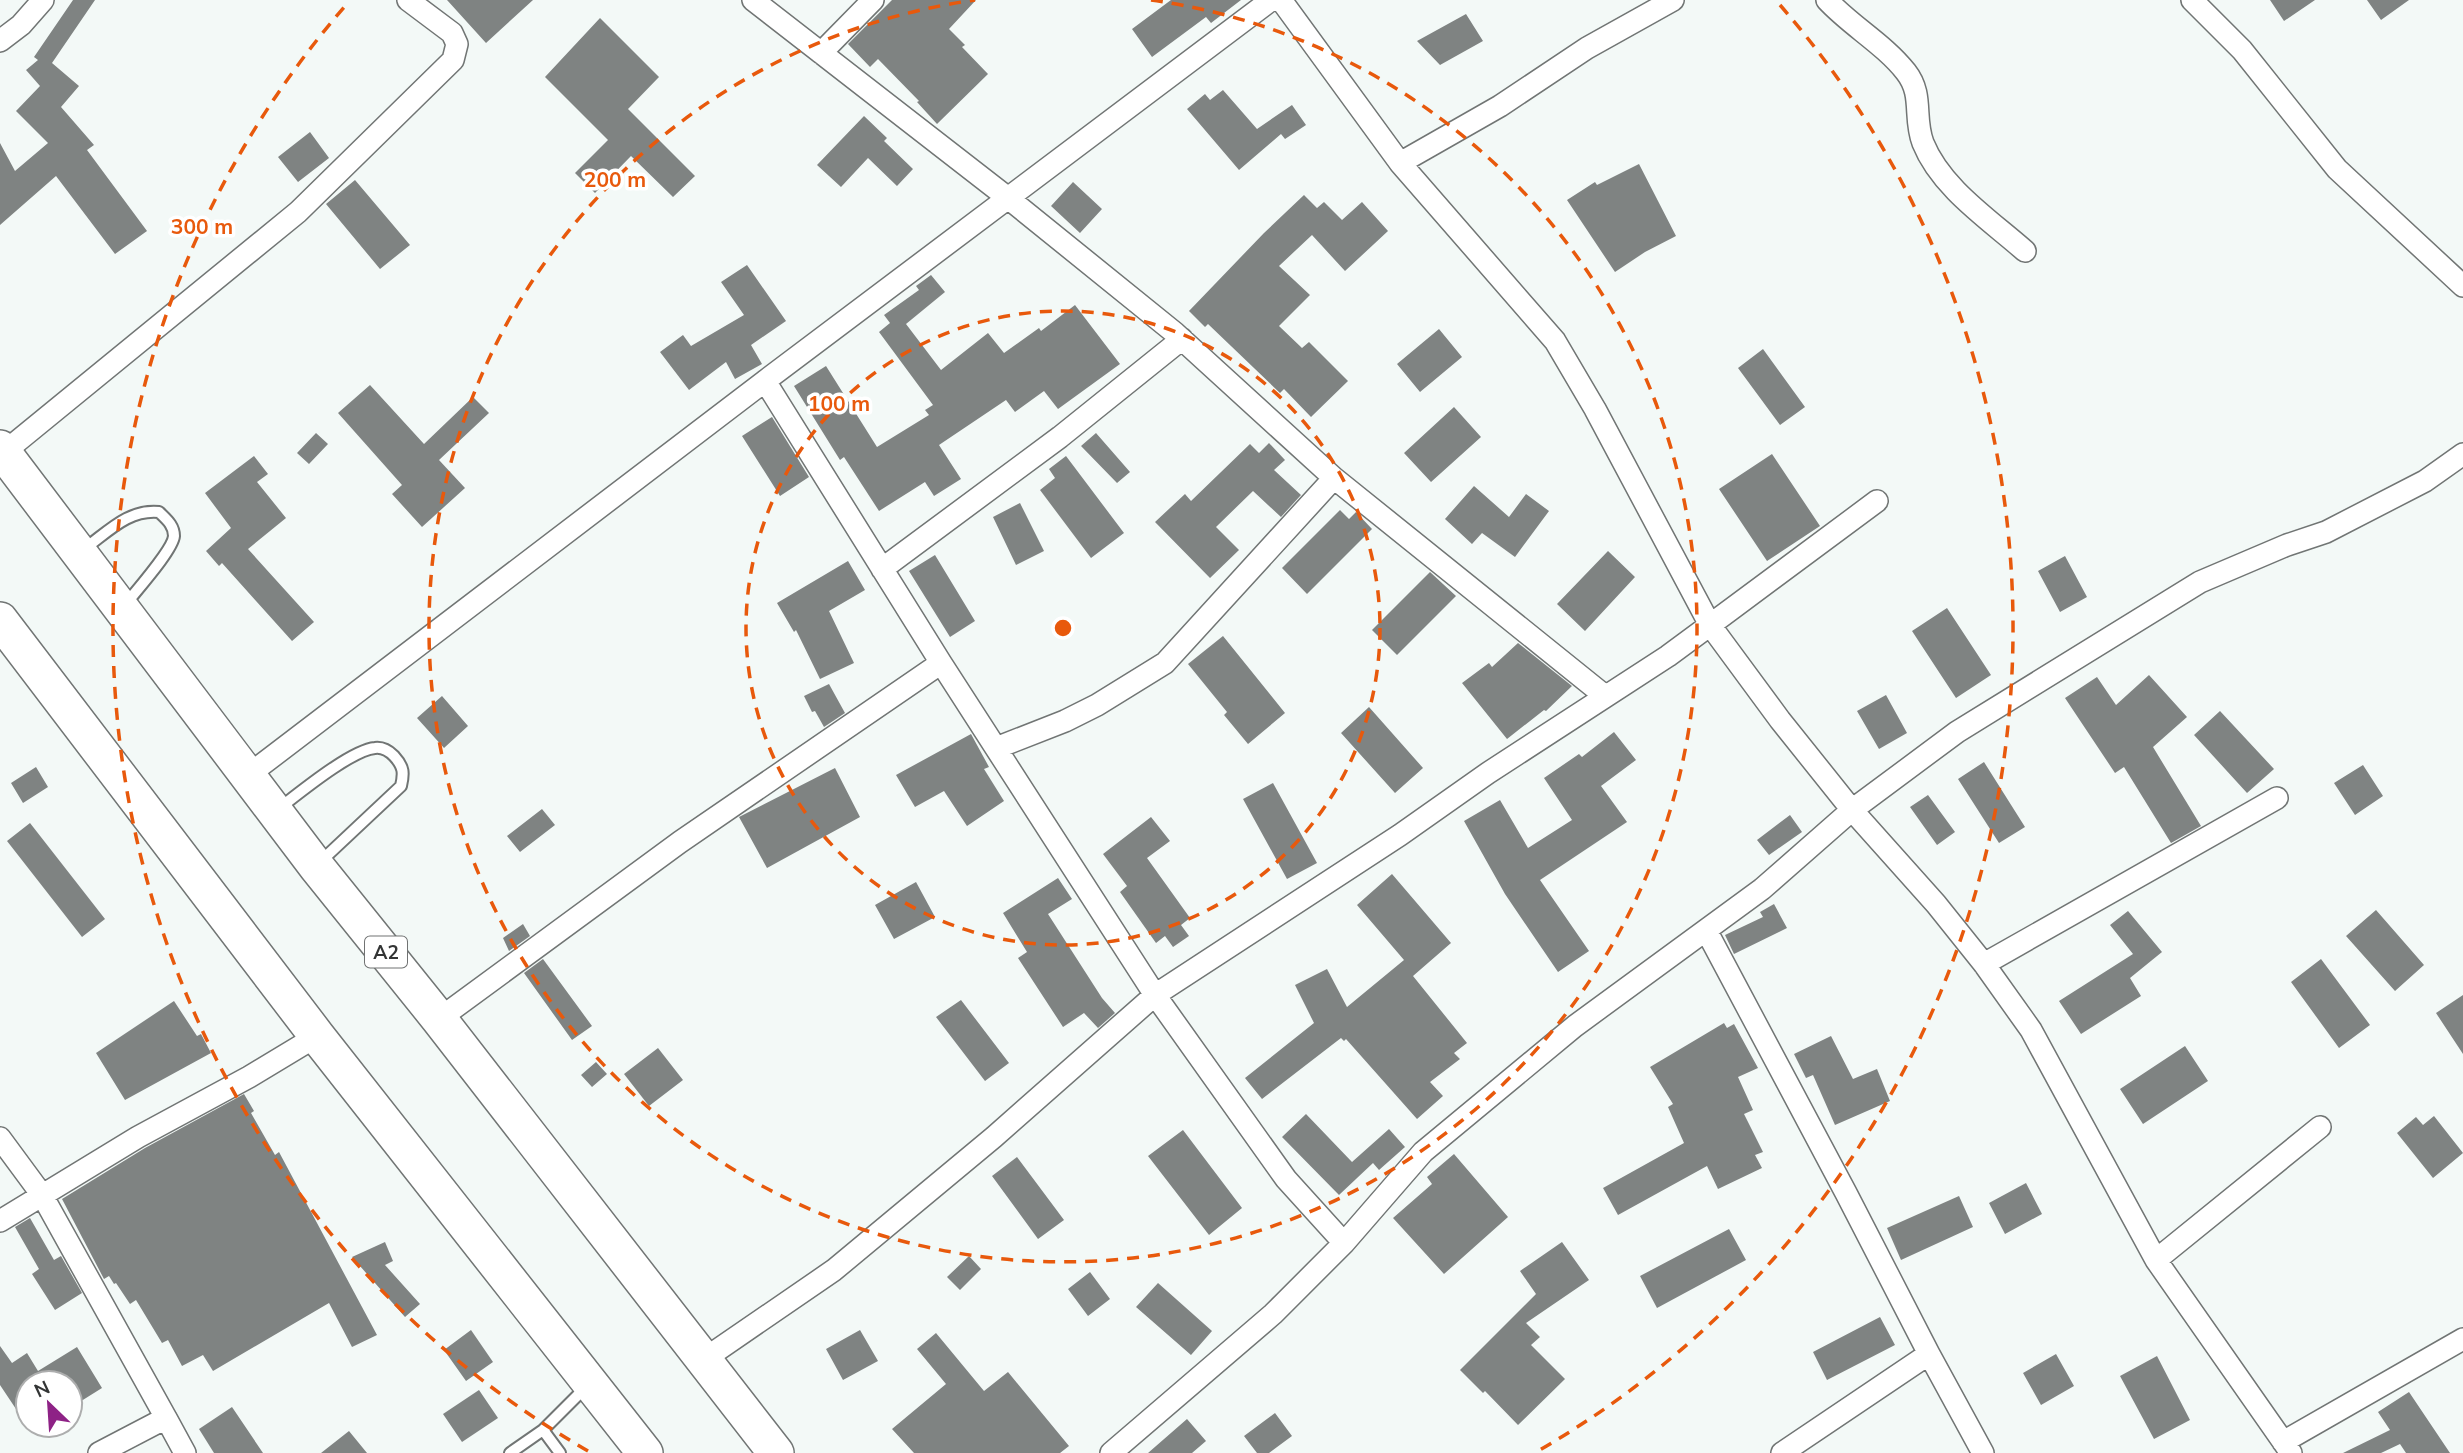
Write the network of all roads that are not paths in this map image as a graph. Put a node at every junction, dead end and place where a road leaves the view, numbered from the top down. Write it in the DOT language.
graph roads {
  1 [pos="43,0"];
  2 [pos="408,0"];
  3 [pos="753,0"];
  4 [pos="873,0"];
  5 [pos="1271,0"];
  6 [pos="1281,0"];
  7 [pos="1672,0"];
  8 [pos="1827,0"];
  9 [pos="2192,0"];
  10 [pos="0,41"];
  11 [pos="821,53"];
  12 [pos="1399,163"];
  13 [pos="1008,198"];
  14 [pos="2025,251"];
  15 [pos="2463,286"];
  16 [pos="1182,339"];
  17 [pos="765,380"];
  18 [pos="2,450"];
  19 [pos="2463,454"];
  20 [pos="1334,478"];
  21 [pos="1877,501"];
  22 [pos="79,553"];
  23 [pos="882,569"];
  24 [pos="121,610"];
  25 [pos="0,621"];
  26 [pos="1710,625"];
  27 [pos="942,663"];
  28 [pos="1605,696"];
  29 [pos="996,748"];
  30 [pos="247,776"];
  31 [pos="2277,798"];
  32 [pos="1852,810"];
  33 [pos="275,811"];
  34 [pos="316,866"];
  35 [pos="1706,930"];
  36 [pos="1984,964"];
  37 [pos="1155,995"];
  38 [pos="439,1019"];
  39 [pos="317,1036"];
  40 [pos="2320,1127"];
  41 [pos="0,1138"];
  42 [pos="42,1195"];
  43 [pos="0,1221"];
  44 [pos="1344,1243"];
  45 [pos="2156,1260"];
  46 [pos="2463,1339"];
  47 [pos="1929,1354"];
  48 [pos="703,1360"];
  49 [pos="590,1382"];
  50 [pos="166,1418"];
  51 [pos="543,1430"];
  52 [pos="2287,1448"];
  53 [pos="637,1451"];
  54 [pos="99,1453"];
  55 [pos="185,1453"];
  56 [pos="510,1453"];
  57 [pos="560,1453"];
  58 [pos="776,1453"];
  59 [pos="1111,1453"];
  60 [pos="1782,1453"];
  61 [pos="1983,1453"];
  1 -- 10 [label="street"];
  2 -- 18 [label="street"];
  3 -- 11 [label="street"];
  4 -- 11 [label="street"];
  5 -- 13 [label="street"];
  6 -- 12 [label="street"];
  7 -- 12 [label="street"];
  8 -- 14 [label="street"];
  9 -- 15 [label="street"];
  11 -- 13 [label="street"];
  12 -- 26 [label="street"];
  13 -- 16 [label="street"];
  13 -- 17 [label="street"];
  16 -- 20 [label="street"];
  16 -- 23 [label="street"];
  17 -- 23 [label="street"];
  17 -- 30 [label="street"];
  18 -- 22 [label="highway, A2"];
  19 -- 32 [label="street"];
  20 -- 28 [label="street"];
  20 -- 29 [label="street"];
  21 -- 26 [label="street"];
  22 -- 24 [label="highway, A2"];
  22 -- 24 [label="lane"];
  23 -- 27 [label="street"];
  24 -- 30 [label="highway, A2"];
  25 -- 39 [label="highway"];
  26 -- 28 [label="street"];
  26 -- 32 [label="street"];
  27 -- 29 [label="street"];
  27 -- 38 [label="street"];
  28 -- 37 [label="street"];
  29 -- 37 [label="street"];
  30 -- 33 [label="highway, A2"];
  31 -- 36 [label="street"];
  32 -- 35 [label="street"];
  32 -- 36 [label="street"];
  33 -- 34 [label="highway, A2"];
  33 -- 34 [label="lane"];
  34 -- 38 [label="highway, A2"];
  35 -- 44 [label="street"];
  35 -- 47 [label="street"];
  36 -- 45 [label="street"];
  37 -- 44 [label="street"];
  37 -- 48 [label="street"];
  38 -- 48 [label="highway, A2"];
  39 -- 42 [label="street"];
  39 -- 49 [label="highway"];
  40 -- 45 [label="street"];
  41 -- 42 [label="street"];
  42 -- 43 [label="street"];
  42 -- 50 [label="street"];
  44 -- 59 [label="street"];
  45 -- 52 [label="street"];
  46 -- 52 [label="street"];
  47 -- 60 [label="street"];
  47 -- 61 [label="street"];
  48 -- 58 [label="highway, A2"];
  49 -- 51 [label="lane"];
  49 -- 53 [label="highway"];
  50 -- 54 [label="street"];
  50 -- 55 [label="street"];
  51 -- 56 [label="lane"];
  51 -- 57 [label="lane"];
}
